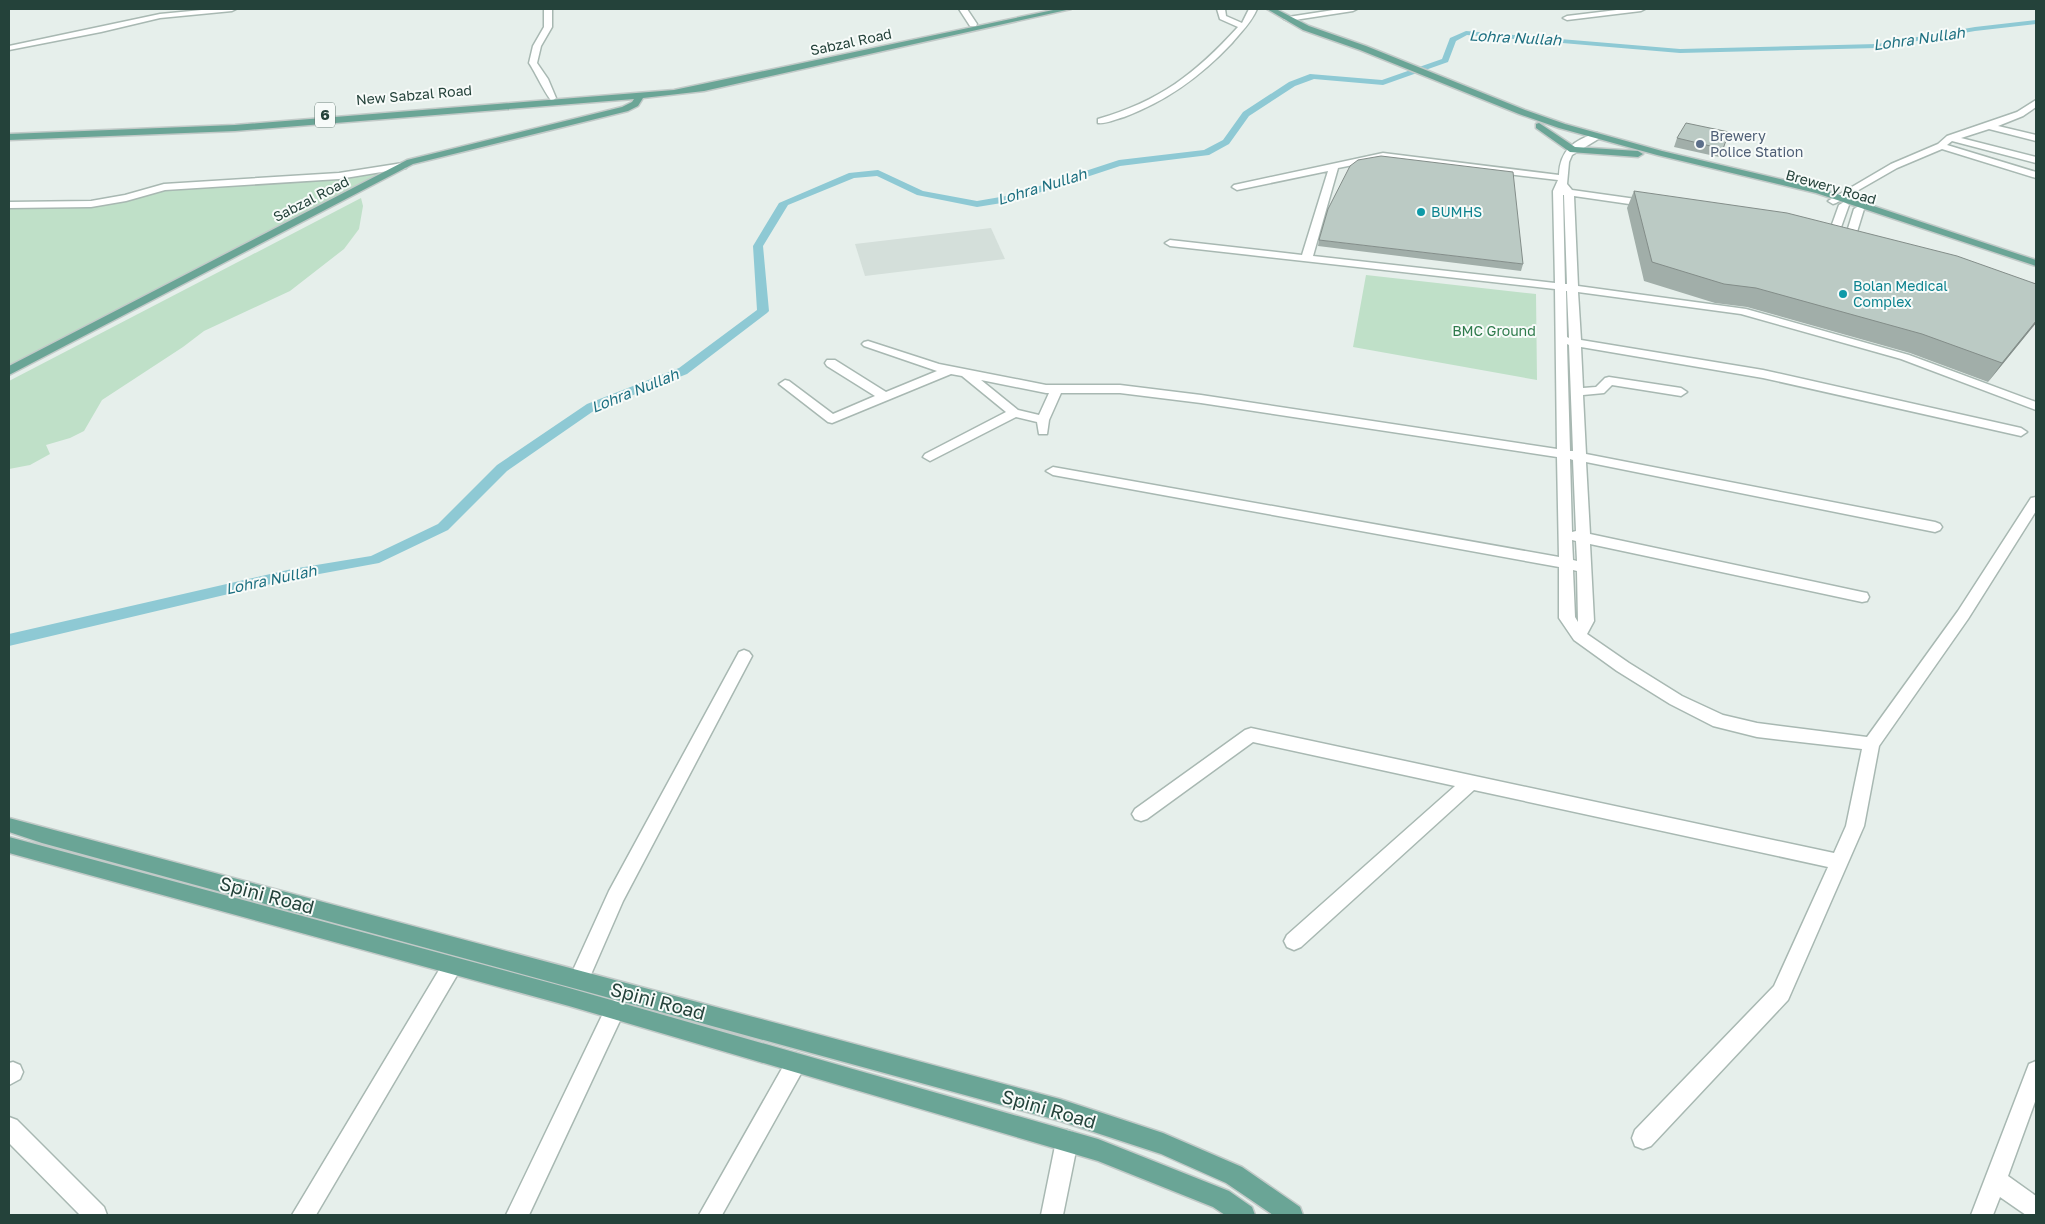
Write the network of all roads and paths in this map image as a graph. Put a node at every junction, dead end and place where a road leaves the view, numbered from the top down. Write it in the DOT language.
graph roads {
  1 [pos="232,9"];
  2 [pos="548,9"];
  3 [pos="962,9"];
  4 [pos="1044,9"];
  5 [pos="1067,9"];
  6 [pos="1221,9"];
  7 [pos="1253,9"];
  8 [pos="1271,9"];
  9 [pos="1353,9"];
  10 [pos="1597,9"];
  11 [pos="1641,9"];
  12 [pos="1607,12"];
  13 [pos="1567,18"];
  14 [pos="1288,19"];
  15 [pos="997,22"];
  16 [pos="973,24"];
  17 [pos="1242,26"];
  18 [pos="1323,34"];
  19 [pos="9,48"];
  20 [pos="1449,87"];
  21 [pos="641,93"];
  22 [pos="552,98"];
  23 [pos="2036,103"];
  24 [pos="2020,114"];
  25 [pos="2036,118"];
  26 [pos="1101,121"];
  27 [pos="1540,126"];
  28 [pos="1989,126"];
  29 [pos="9,130"];
  30 [pos="9,137"];
  31 [pos="1952,138"];
  32 [pos="2036,138"];
  33 [pos="1592,139"];
  34 [pos="1941,146"];
  35 [pos="1573,150"];
  36 [pos="1642,154"];
  37 [pos="2036,160"];
  38 [pos="403,166"];
  39 [pos="1334,166"];
  40 [pos="2036,175"];
  41 [pos="1237,187"];
  42 [pos="1564,187"];
  43 [pos="1839,201"];
  44 [pos="9,205"];
  45 [pos="1658,205"];
  46 [pos="1859,209"];
  47 [pos="1822,227"];
  48 [pos="1835,230"];
  49 [pos="1170,243"];
  50 [pos="1307,257"];
  51 [pos="2036,263"];
  52 [pos="2036,269"];
  53 [pos="1566,287"];
  54 [pos="1562,340"];
  55 [pos="1576,342"];
  56 [pos="868,344"];
  57 [pos="831,363"];
  58 [pos="949,370"];
  59 [pos="9,371"];
  60 [pos="966,373"];
  61 [pos="785,384"];
  62 [pos="1057,389"];
  63 [pos="1577,392"];
  64 [pos="1681,392"];
  65 [pos="885,397"];
  66 [pos="2036,406"];
  67 [pos="1014,413"];
  68 [pos="2021,432"];
  69 [pos="1565,454"];
  70 [pos="930,457"];
  71 [pos="1579,457"];
  72 [pos="1053,471"];
  73 [pos="2036,501"];
  74 [pos="1935,527"];
  75 [pos="1566,534"];
  76 [pos="1583,537"];
  77 [pos="1565,563"];
  78 [pos="1584,566"];
  79 [pos="1862,598"];
  80 [pos="1579,636"];
  81 [pos="744,656"];
  82 [pos="1871,744"];
  83 [pos="1471,782"];
  84 [pos="1141,814"];
  85 [pos="9,824"];
  86 [pos="9,845"];
  87 [pos="1839,862"];
  88 [pos="1294,941"];
  89 [pos="452,966"];
  90 [pos="579,980"];
  91 [pos="614,1010"];
  92 [pos="796,1063"];
  93 [pos="2036,1071"];
  94 [pos="9,1128"];
  95 [pos="1643,1138"];
  96 [pos="1068,1141"];
  97 [pos="1995,1180"];
  98 [pos="2036,1209"];
  99 [pos="96,1215"];
  100 [pos="303,1215"];
  101 [pos="517,1215"];
  102 [pos="710,1215"];
  103 [pos="1052,1215"];
  104 [pos="1244,1215"];
  105 [pos="1292,1215"];
  106 [pos="1982,1215"];
  1 -- 19 [label="street"];
  2 -- 22 [label="street"];
  3 -- 16 [label="street"];
  4 -- 15 [label="main road, Sabzal Road"];
  5 -- 15 [label="main road, Sabzal Road"];
  6 -- 17 [label="street"];
  7 -- 17 [label="street"];
  8 -- 14 [label="main road"];
  9 -- 14 [label="street"];
  10 -- 12 [label="street"];
  11 -- 12 [label="street"];
  12 -- 13 [label="street"];
  14 -- 18 [label="main road"];
  15 -- 16 [label="main road, Sabzal Road"];
  15 -- 21 [label="main road, Sabzal Road"];
  16 -- 21 [label="main road, Sabzal Road"];
  17 -- 26 [label="street"];
  18 -- 20 [label="main road"];
  18 -- 20 [label="main road"];
  20 -- 27 [label="main road, Brewery Road"];
  20 -- 33 [label="main road, Brewery Road"];
  21 -- 22 [label="main road, New Sabzal Road / 6"];
  21 -- 30 [label="main road, New Sabzal Road / 6"];
  21 -- 38 [label="main road, Sabzal Road"];
  22 -- 29 [label="main road, New Sabzal Road / 6"];
  23 -- 24 [label="street"];
  24 -- 25 [label="street"];
  24 -- 28 [label="street"];
  27 -- 33 [label="main road, Brewery Road"];
  27 -- 35 [label="main road"];
  28 -- 31 [label="street"];
  28 -- 32 [label="street"];
  31 -- 34 [label="street"];
  31 -- 37 [label="street"];
  33 -- 35 [label="street"];
  33 -- 36 [label="main road, Brewery Road"];
  33 -- 43 [label="main road, Brewery Road"];
  34 -- 40 [label="street"];
  34 -- 43 [label="street"];
  35 -- 36 [label="main road"];
  35 -- 42 [label="street"];
  36 -- 43 [label="main road, Brewery Road"];
  38 -- 44 [label="street"];
  38 -- 59 [label="main road, Sabzal Road"];
  39 -- 41 [label="street"];
  39 -- 42 [label="street"];
  39 -- 50 [label="street"];
  42 -- 45 [label="street"];
  42 -- 53 [label="street"];
  43 -- 46 [label="main road, Brewery Road"];
  43 -- 48 [label="street"];
  43 -- 51 [label="main road, Brewery Road"];
  46 -- 48 [label="street"];
  46 -- 52 [label="main road, Brewery Road"];
  47 -- 48 [label="street"];
  49 -- 50 [label="street"];
  50 -- 53 [label="street"];
  53 -- 54 [label="street"];
  53 -- 55 [label="street"];
  53 -- 66 [label="street"];
  54 -- 55 [label="street"];
  54 -- 69 [label="street"];
  55 -- 63 [label="street"];
  55 -- 68 [label="street"];
  56 -- 58 [label="street"];
  57 -- 65 [label="street"];
  58 -- 60 [label="street"];
  58 -- 65 [label="street"];
  60 -- 62 [label="street"];
  60 -- 67 [label="street"];
  61 -- 65 [label="street"];
  62 -- 67 [label="street"];
  62 -- 69 [label="street"];
  63 -- 64 [label="street"];
  63 -- 71 [label="street"];
  67 -- 70 [label="street"];
  69 -- 71 [label="street"];
  69 -- 75 [label="street"];
  71 -- 74 [label="street"];
  71 -- 76 [label="street"];
  72 -- 77 [label="street"];
  73 -- 82 [label="street"];
  75 -- 76 [label="street"];
  75 -- 77 [label="street"];
  76 -- 78 [label="street"];
  76 -- 79 [label="street"];
  77 -- 78 [label="street"];
  77 -- 80 [label="street"];
  78 -- 80 [label="street"];
  80 -- 82 [label="street"];
  81 -- 90 [label="street"];
  82 -- 87 [label="street"];
  83 -- 84 [label="street"];
  83 -- 87 [label="street"];
  83 -- 88 [label="street"];
  85 -- 90 [label="main road, Spini Road"];
  86 -- 89 [label="main road"];
  87 -- 95 [label="street"];
  89 -- 91 [label="main road"];
  89 -- 100 [label="street"];
  90 -- 105 [label="main road, Spini Road"];
  91 -- 92 [label="main road"];
  91 -- 101 [label="street"];
  92 -- 96 [label="main road"];
  92 -- 102 [label="street"];
  93 -- 97 [label="street"];
  94 -- 99 [label="street"];
  96 -- 103 [label="street"];
  96 -- 104 [label="main road"];
  97 -- 98 [label="street"];
  97 -- 106 [label="street"];
}
